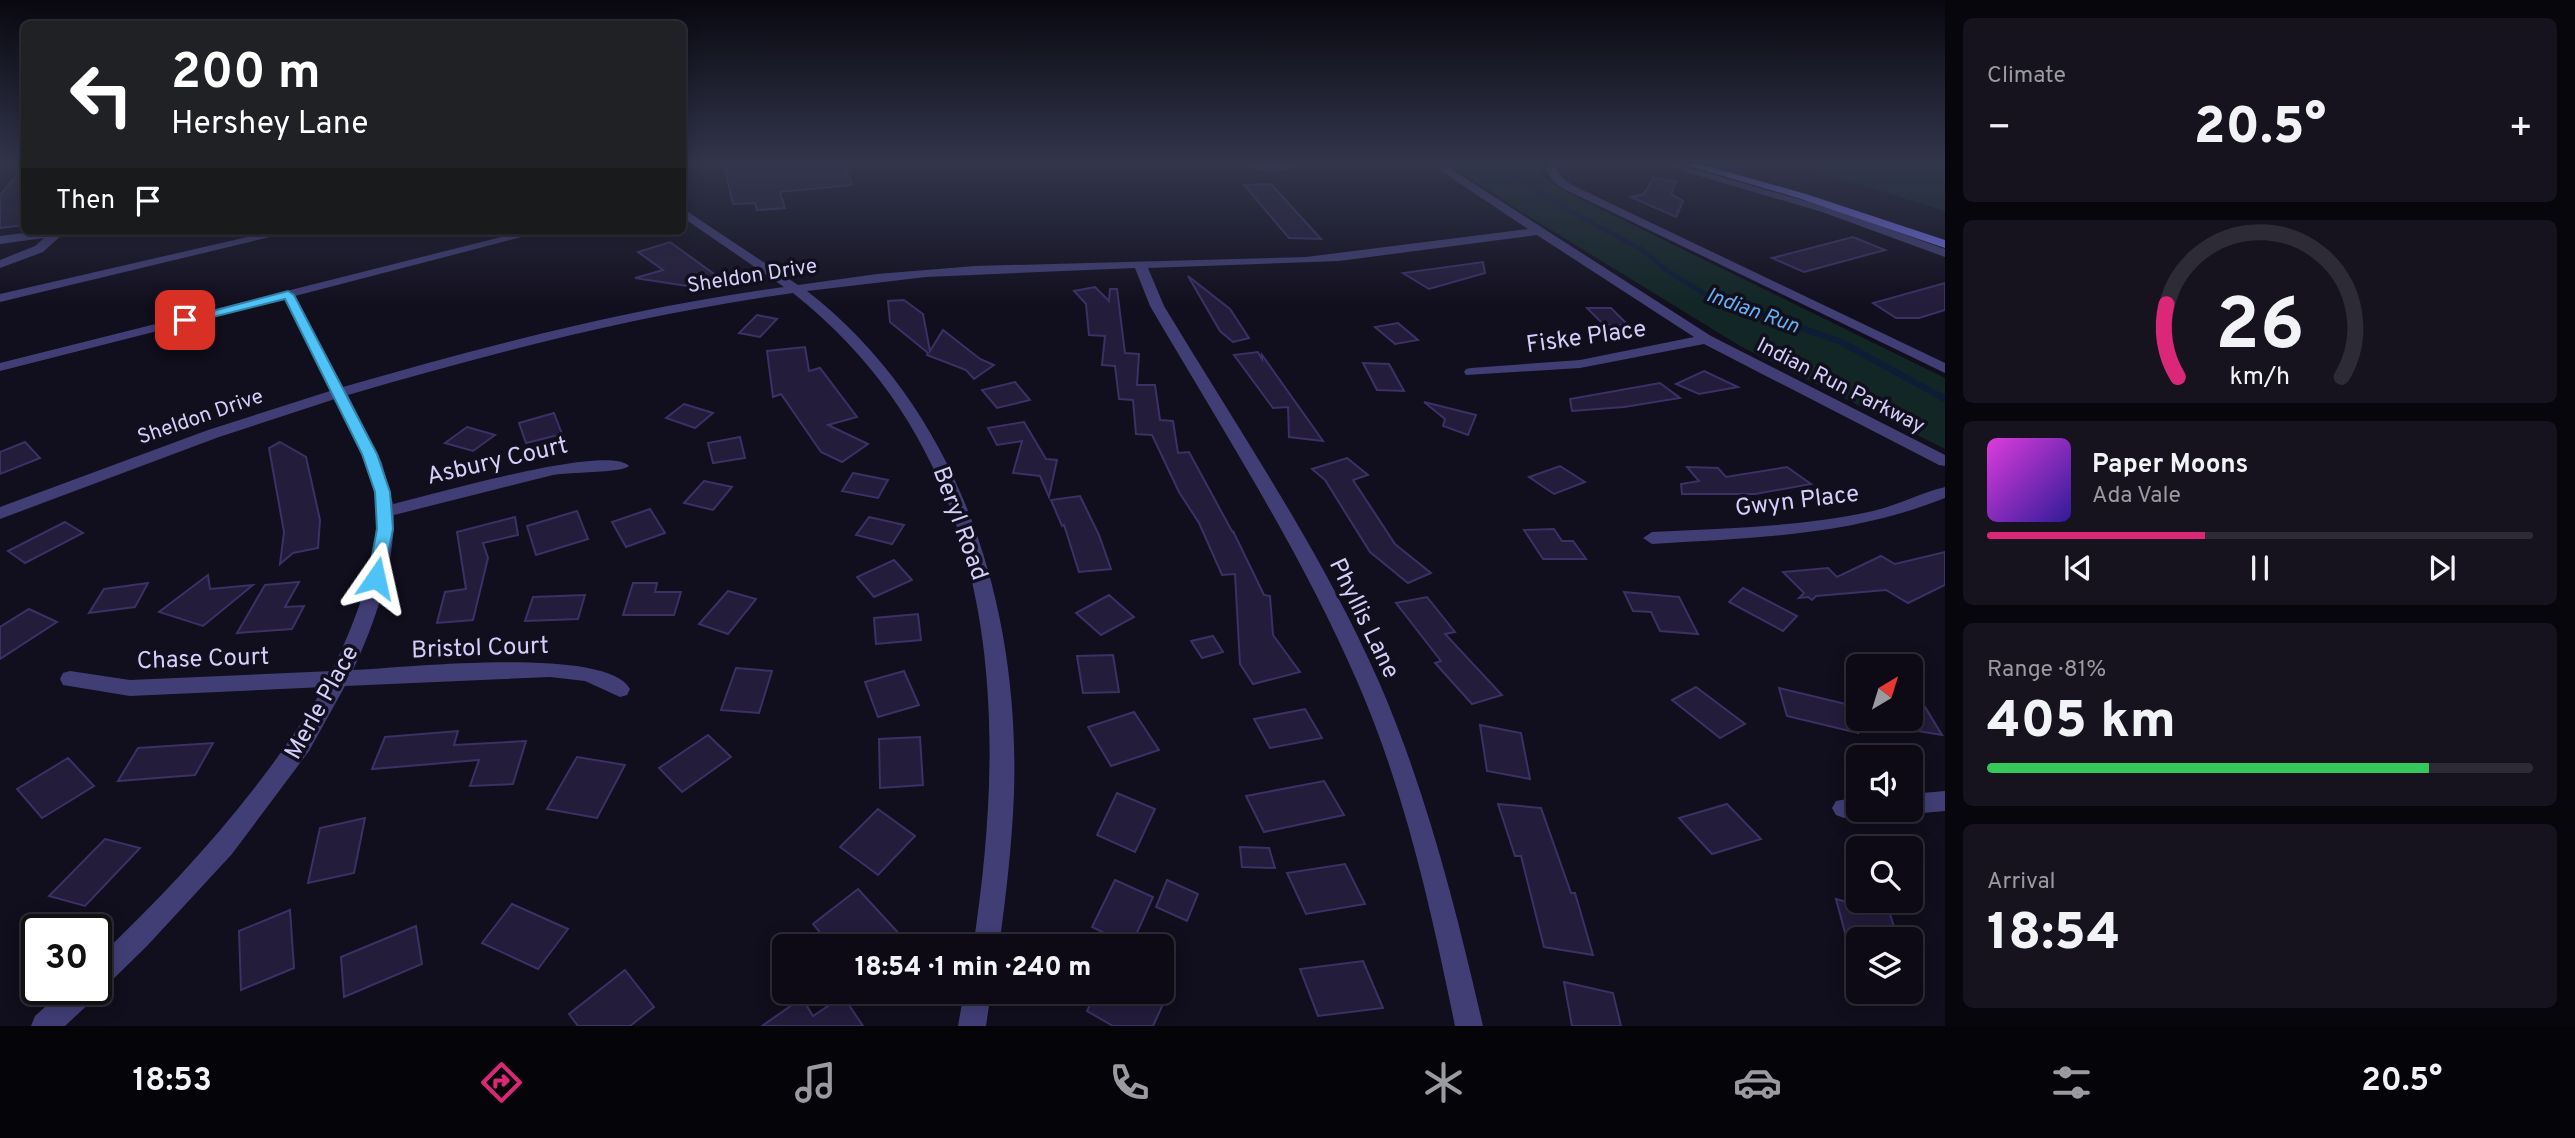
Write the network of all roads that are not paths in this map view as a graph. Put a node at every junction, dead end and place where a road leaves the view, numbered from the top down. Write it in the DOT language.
graph roads {
  1 [pos="1510,212"];
  2 [pos="1620,212"];
  3 [pos="1831,212"];
  4 [pos="1851,212"];
  5 [pos="1883,212"];
  6 [pos="686,214"];
  7 [pos="1539,231"];
  8 [pos="1945,232"];
  9 [pos="38,235"];
  10 [pos="57,235"];
  11 [pos="272,235"];
  12 [pos="523,235"];
  13 [pos="0,240"];
  14 [pos="1945,244"];
  15 [pos="1945,253"];
  16 [pos="0,264"];
  17 [pos="1140,264"];
  18 [pos="794,288"];
  19 [pos="288,295"];
  20 [pos="0,298"];
  21 [pos="1706,339"];
  22 [pos="0,367"];
  23 [pos="1945,369"];
  24 [pos="1471,372"];
  25 [pos="338,391"];
  26 [pos="1945,461"];
  27 [pos="621,466"];
  28 [pos="1945,492"];
  29 [pos="385,512"];
  30 [pos="0,513"];
  31 [pos="1652,538"];
  32 [pos="70,679"];
  33 [pos="338,679"];
  34 [pos="620,688"];
  35 [pos="1945,801"];
  36 [pos="1923,803"];
  37 [pos="987,934"];
  38 [pos="112,963"];
  39 [pos="976,1004"];
  40 [pos="70,1005"];
  41 [pos="52,1024"];
  42 [pos="972,1026"];
  43 [pos="1469,1026"];
  1 -- 7 [label="street, Indian Run Parkway"];
  2 -- 23 [label="street"];
  3 -- 15 [label="street"];
  4 -- 14 [label="main road"];
  5 -- 8 [label="main road"];
  6 -- 18 [label="street, Beryl Road"];
  7 -- 17 [label="street, Sheldon Drive"];
  7 -- 21 [label="street, Indian Run Parkway"];
  9 -- 13 [label="street"];
  10 -- 16 [label="street"];
  11 -- 20 [label="street"];
  12 -- 19 [label="street"];
  17 -- 18 [label="street, Sheldon Drive"];
  17 -- 43 [label="street, Phyllis Lane"];
  18 -- 25 [label="street, Sheldon Drive"];
  18 -- 37 [label="street, Beryl Road"];
  19 -- 22 [label="street"];
  19 -- 25 [label="street, Merle Place"];
  21 -- 24 [label="street, Fiske Place"];
  21 -- 26 [label="street, Indian Run Parkway"];
  25 -- 29 [label="street, Merle Place"];
  25 -- 30 [label="street, Sheldon Drive"];
  27 -- 29 [label="street, Asbury Court"];
  28 -- 31 [label="street, Gwyn Place"];
  29 -- 33 [label="street, Merle Place"];
  32 -- 33 [label="street, Chase Court"];
  33 -- 34 [label="street, Bristol Court"];
  33 -- 38 [label="street, Merle Place"];
  35 -- 36 [label="street"];
  39 -- 42 [label="street"];
  40 -- 41 [label="street"];
}
